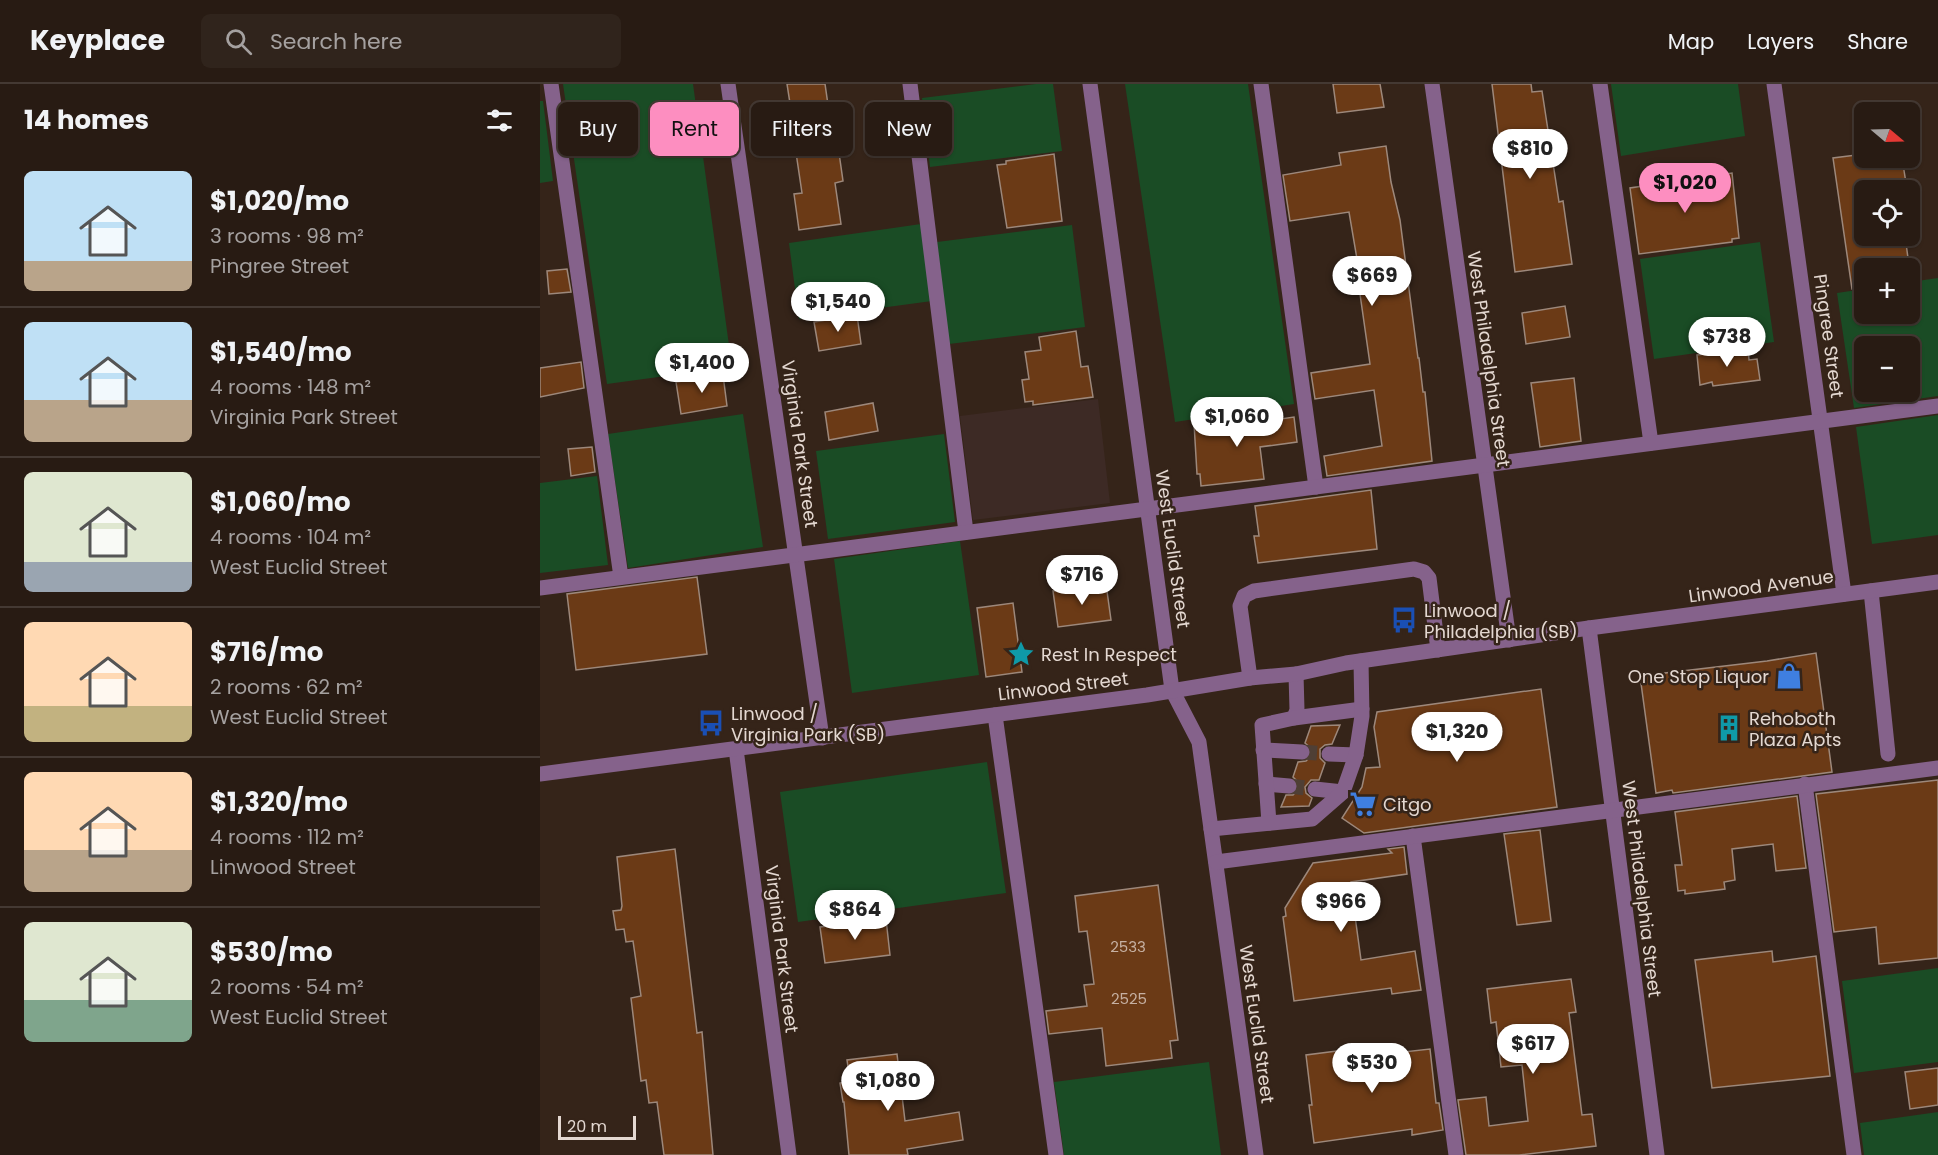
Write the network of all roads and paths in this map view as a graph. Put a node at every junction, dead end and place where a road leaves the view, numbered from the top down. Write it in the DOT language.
graph roads {
  1 [pos="551,84"];
  2 [pos="728,84"];
  3 [pos="910,84"];
  4 [pos="1090,84"];
  5 [pos="1261,84"];
  6 [pos="1432,84"];
  7 [pos="1600,84"];
  8 [pos="1774,84"];
  9 [pos="1938,406"];
  10 [pos="1821,421"];
  11 [pos="1651,443"];
  12 [pos="1484,465"];
  13 [pos="1316,487"];
  14 [pos="1147,509"];
  15 [pos="966,532"];
  16 [pos="796,554"];
  17 [pos="621,577"];
  18 [pos="1938,582"];
  19 [pos="540,588"];
  20 [pos="1871,591"];
  21 [pos="1844,594"];
  22 [pos="1589,628"];
  23 [pos="1509,639"];
  24 [pos="1438,650"];
  25 [pos="1361,661"];
  26 [pos="1296,674"];
  27 [pos="1250,678"];
  28 [pos="1173,690"];
  29 [pos="1362,709"];
  30 [pos="995,715"];
  31 [pos="1294,718"];
  32 [pos="822,738"];
  33 [pos="736,749"];
  34 [pos="1263,750"];
  35 [pos="1302,752"];
  36 [pos="1329,754"];
  37 [pos="1888,754"];
  38 [pos="1356,755"];
  39 [pos="1938,768"];
  40 [pos="540,774"];
  41 [pos="1266,784"];
  42 [pos="1805,784"];
  43 [pos="1289,786"];
  44 [pos="1315,789"];
  45 [pos="1343,792"];
  46 [pos="1612,810"];
  47 [pos="1269,823"];
  48 [pos="1211,829"];
  49 [pos="1413,836"];
  50 [pos="1216,862"];
  51 [pos="789,1155"];
  52 [pos="1056,1155"];
  53 [pos="1256,1155"];
  54 [pos="1456,1155"];
  55 [pos="1657,1155"];
  56 [pos="1854,1155"];
  1 -- 17 [label="street"];
  2 -- 16 [label="street, Virginia Park Street"];
  3 -- 15 [label="street"];
  4 -- 14 [label="street, West Euclid Street"];
  5 -- 13 [label="street"];
  6 -- 12 [label="street, West Philadelphia Street"];
  7 -- 11 [label="street"];
  8 -- 10 [label="street, Pingree Street"];
  9 -- 10 [label="street"];
  10 -- 11 [label="street"];
  10 -- 21 [label="street, Pingree Street"];
  11 -- 12 [label="street"];
  12 -- 13 [label="street"];
  12 -- 23 [label="street, West Philadelphia Street"];
  13 -- 14 [label="street"];
  14 -- 15 [label="street"];
  14 -- 28 [label="street, West Euclid Street"];
  15 -- 16 [label="street"];
  16 -- 17 [label="street"];
  16 -- 32 [label="street, Virginia Park Street"];
  17 -- 19 [label="street"];
  18 -- 20 [label="street, Linwood Avenue"];
  20 -- 21 [label="street, Linwood Avenue"];
  20 -- 37 [label="street"];
  21 -- 22 [label="street, Linwood Avenue"];
  22 -- 23 [label="street, Linwood Street"];
  22 -- 46 [label="street, West Philadelphia Street"];
  23 -- 24 [label="street, Linwood Street"];
  24 -- 25 [label="street, Linwood Street"];
  24 -- 27 [label="street"];
  25 -- 26 [label="street, Linwood Street"];
  25 -- 29 [label="street"];
  26 -- 27 [label="street, Linwood Street"];
  26 -- 31 [label="street"];
  27 -- 28 [label="street, Linwood Street"];
  28 -- 30 [label="street, Linwood Street"];
  28 -- 48 [label="street, West Euclid Street"];
  29 -- 31 [label="street"];
  29 -- 38 [label="street"];
  30 -- 32 [label="street, Linwood Street"];
  30 -- 52 [label="street"];
  31 -- 34 [label="street"];
  32 -- 33 [label="street, Linwood Street"];
  33 -- 40 [label="street, Linwood Street"];
  33 -- 51 [label="street, Virginia Park Street"];
  34 -- 35 [label="street"];
  34 -- 41 [label="street"];
  36 -- 38 [label="street"];
  38 -- 45 [label="street"];
  39 -- 42 [label="street"];
  41 -- 43 [label="street"];
  41 -- 47 [label="street"];
  42 -- 46 [label="street"];
  42 -- 56 [label="street"];
  44 -- 45 [label="street"];
  45 -- 47 [label="street"];
  46 -- 49 [label="street"];
  46 -- 55 [label="street, West Philadelphia Street"];
  47 -- 48 [label="street"];
  48 -- 50 [label="street, West Euclid Street"];
  49 -- 50 [label="street"];
  49 -- 54 [label="street"];
  50 -- 53 [label="street, West Euclid Street"];
}
